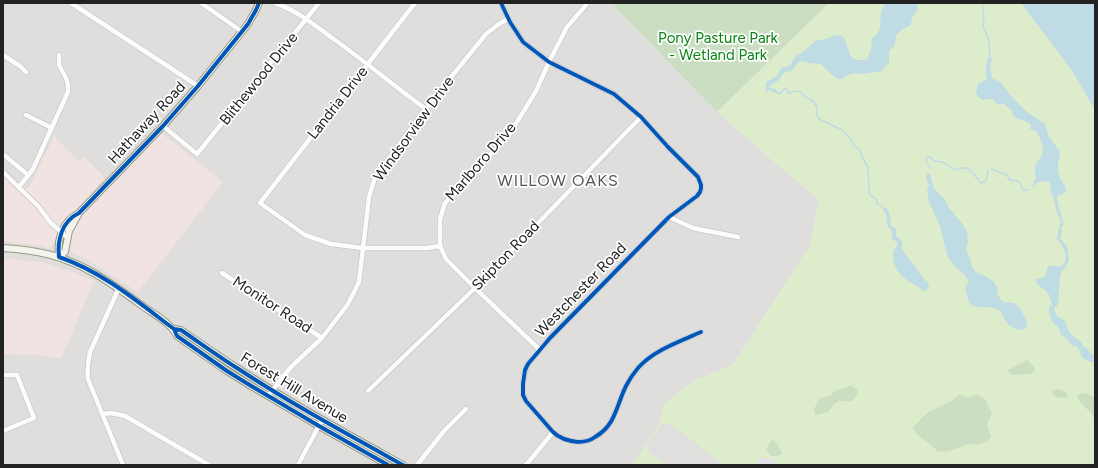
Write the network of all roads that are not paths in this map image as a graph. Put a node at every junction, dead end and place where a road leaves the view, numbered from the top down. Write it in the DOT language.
graph roads {
  1 [pos="70,3"];
  2 [pos="201,3"];
  3 [pos="258,3"];
  4 [pos="275,3"];
  5 [pos="319,3"];
  6 [pos="415,3"];
  7 [pos="500,3"];
  8 [pos="586,5"];
  9 [pos="307,19"];
  10 [pos="508,19"];
  11 [pos="241,31"];
  12 [pos="3,55"];
  13 [pos="59,55"];
  14 [pos="549,62"];
  15 [pos="368,64"];
  16 [pos="26,72"];
  17 [pos="198,86"];
  18 [pos="426,109"];
  19 [pos="26,115"];
  20 [pos="641,117"];
  21 [pos="163,126"];
  22 [pos="52,128"];
  23 [pos="4,155"];
  24 [pos="3,172"];
  25 [pos="28,175"];
  26 [pos="19,187"];
  27 [pos="79,213"];
  28 [pos="669,217"];
  29 [pos="62,232"];
  30 [pos="67,237"];
  31 [pos="738,237"];
  32 [pos="440,246"];
  33 [pos="3,248"];
  34 [pos="362,248"];
  35 [pos="60,258"];
  36 [pos="222,273"];
  37 [pos="119,288"];
  38 [pos="475,288"];
  39 [pos="174,329"];
  40 [pos="701,332"];
  41 [pos="322,338"];
  42 [pos="540,350"];
  43 [pos="3,375"];
  44 [pos="272,390"];
  45 [pos="368,391"];
  46 [pos="268,396"];
  47 [pos="466,409"];
  48 [pos="102,414"];
  49 [pos="322,420"];
  50 [pos="319,426"];
  51 [pos="3,431"];
  52 [pos="553,432"];
  53 [pos="123,465"];
  54 [pos="209,465"];
  55 [pos="298,465"];
  56 [pos="388,465"];
  57 [pos="403,465"];
  58 [pos="418,465"];
  59 [pos="525,465"];
  1 -- 17 [label="street"];
  2 -- 11 [label="street"];
  3 -- 11 [label="main road, Hathaway Road"];
  4 -- 9 [label="street"];
  5 -- 9 [label="street, Blithewood Drive"];
  6 -- 15 [label="street, Landria Drive"];
  7 -- 10 [label="street"];
  8 -- 14 [label="street, Marlboro Drive"];
  9 -- 15 [label="street"];
  9 -- 21 [label="street, Blithewood Drive"];
  10 -- 14 [label="street"];
  10 -- 18 [label="street, Windsorview Drive"];
  11 -- 17 [label="main road, Hathaway Road"];
  12 -- 16 [label="street"];
  13 -- 22 [label="street"];
  14 -- 20 [label="street"];
  14 -- 32 [label="street, Marlboro Drive"];
  15 -- 18 [label="street"];
  15 -- 34 [label="street, Landria Drive"];
  17 -- 21 [label="main road, Hathaway Road"];
  18 -- 34 [label="street, Windsorview Drive"];
  19 -- 22 [label="street"];
  20 -- 28 [label="street, Westchester Road"];
  20 -- 38 [label="street, Skipton Road"];
  21 -- 27 [label="main road, Hathaway Road"];
  22 -- 25 [label="street"];
  23 -- 25 [label="street"];
  24 -- 26 [label="street"];
  25 -- 26 [label="street"];
  26 -- 29 [label="street"];
  27 -- 29 [label="main road, Hathaway Road"];
  27 -- 30 [label="main road, Hathaway Road"];
  28 -- 31 [label="street"];
  28 -- 42 [label="street, Westchester Road"];
  29 -- 30 [label="street"];
  29 -- 35 [label="main road, Hathaway Road"];
  30 -- 35 [label="main road, Hathaway Road"];
  32 -- 34 [label="street"];
  32 -- 38 [label="street"];
  33 -- 35 [label="main road, Forest Hill Avenue"];
  34 -- 41 [label="street, Windsorview Drive"];
  35 -- 37 [label="main road, Forest Hill Avenue"];
  36 -- 41 [label="street, Monitor Road"];
  37 -- 39 [label="main road, Forest Hill Avenue"];
  37 -- 48 [label="street"];
  38 -- 42 [label="street"];
  38 -- 45 [label="street, Skipton Road"];
  39 -- 44 [label="main road, Forest Hill Avenue"];
  39 -- 46 [label="main road, Forest Hill Avenue"];
  40 -- 52 [label="street"];
  41 -- 44 [label="street, Windsorview Drive"];
  42 -- 52 [label="street, Westchester Road"];
  43 -- 51 [label="street"];
  44 -- 46 [label="street, Windsorview Drive"];
  44 -- 49 [label="main road, Forest Hill Avenue"];
  46 -- 50 [label="main road, Forest Hill Avenue"];
  47 -- 58 [label="street"];
  48 -- 53 [label="street"];
  48 -- 54 [label="street"];
  49 -- 50 [label="street"];
  49 -- 57 [label="main road, Forest Hill Avenue"];
  50 -- 55 [label="street"];
  50 -- 56 [label="main road, Forest Hill Avenue"];
  52 -- 59 [label="street"];
}
